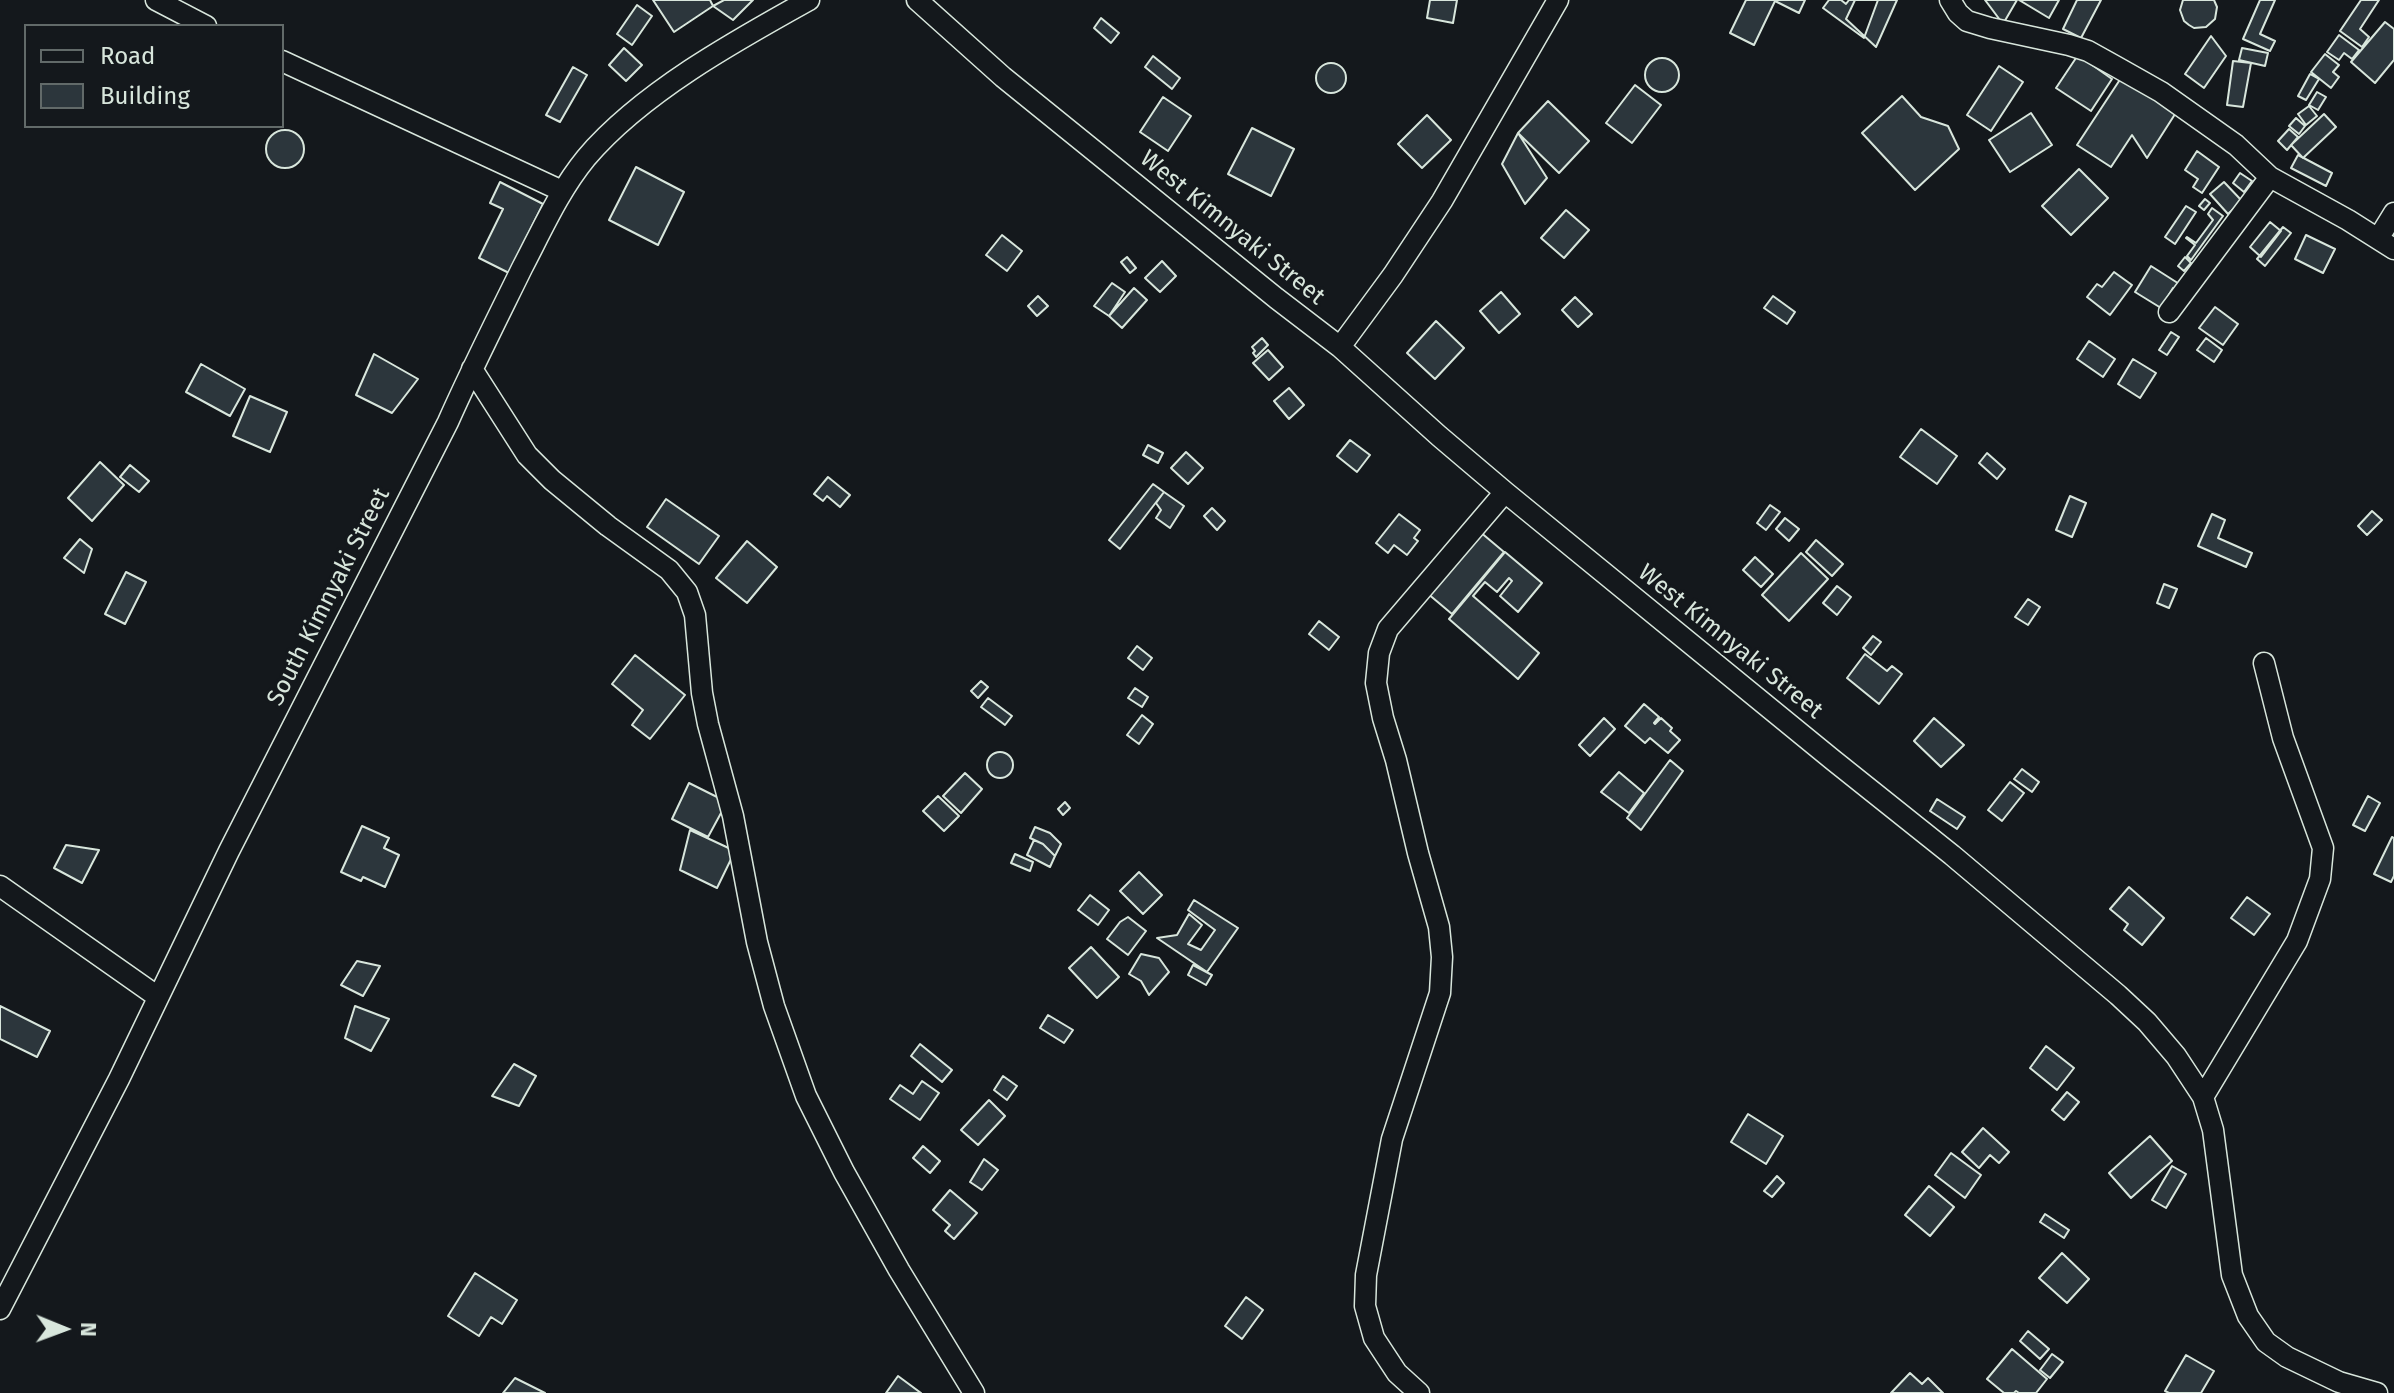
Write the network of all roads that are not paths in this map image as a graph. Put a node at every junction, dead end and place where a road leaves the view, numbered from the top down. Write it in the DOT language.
graph roads {
  1 [pos="156,0"];
  2 [pos="809,0"];
  3 [pos="917,0"];
  4 [pos="1558,0"];
  5 [pos="1950,0"];
  6 [pos="202,24"];
  7 [pos="284,62"];
  8 [pos="2270,177"];
  9 [pos="562,191"];
  10 [pos="2394,213"];
  11 [pos="2386,244"];
  12 [pos="2169,312"];
  13 [pos="1340,347"];
  14 [pos="472,369"];
  15 [pos="1505,492"];
  16 [pos="2264,663"];
  17 [pos="0,886"];
  18 [pos="158,997"];
  19 [pos="2203,1097"];
  20 [pos="0,1309"];
  21 [pos="974,1393"];
  22 [pos="1419,1393"];
  23 [pos="2377,1393"];
  1 -- 6 [label="street"];
  2 -- 9 [label="street, South Kimnyaki Street"];
  3 -- 13 [label="street, West Kimnyaki Street"];
  4 -- 13 [label="street"];
  5 -- 8 [label="street"];
  7 -- 9 [label="street"];
  8 -- 11 [label="street"];
  8 -- 12 [label="street"];
  9 -- 14 [label="street, South Kimnyaki Street"];
  10 -- 11 [label="street"];
  13 -- 15 [label="street, West Kimnyaki Street"];
  14 -- 18 [label="street, South Kimnyaki Street"];
  14 -- 21 [label="street"];
  15 -- 19 [label="street, West Kimnyaki Street"];
  15 -- 22 [label="street"];
  16 -- 19 [label="street"];
  17 -- 18 [label="street"];
  18 -- 20 [label="street, South Kimnyaki Street"];
  19 -- 23 [label="street, West Kimnyaki Street"];
}
